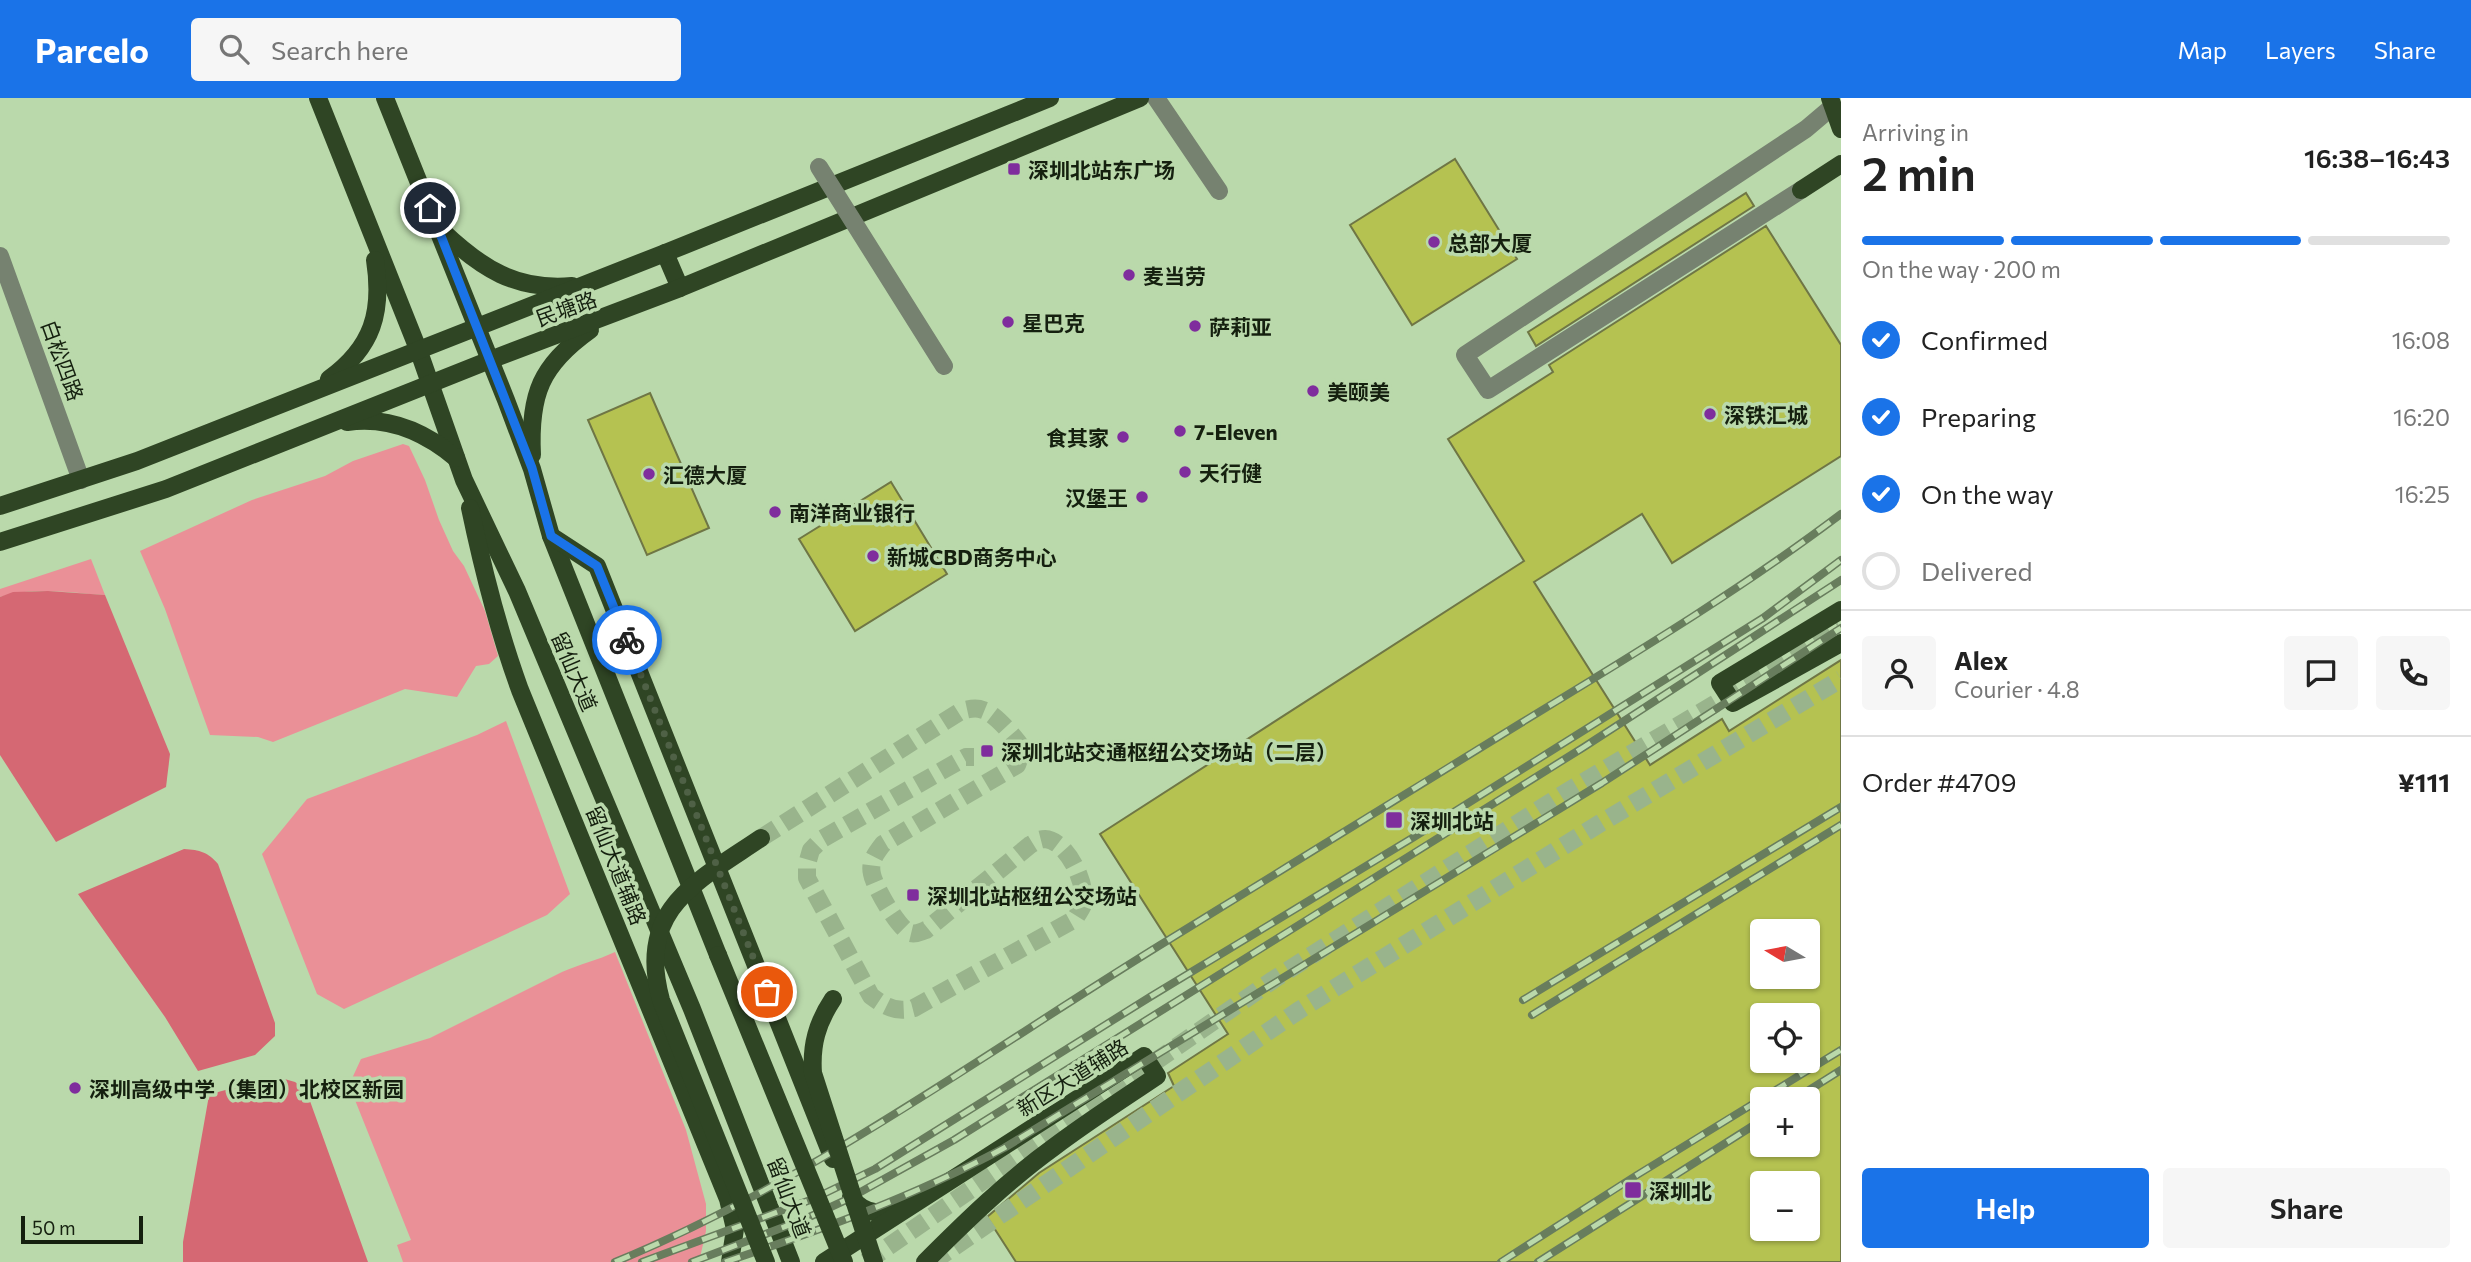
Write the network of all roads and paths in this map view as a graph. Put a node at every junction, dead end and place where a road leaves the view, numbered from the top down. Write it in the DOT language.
graph roads {
  1 [pos="318,98"];
  2 [pos="385,98"];
  3 [pos="1050,98"];
  4 [pos="1140,98"];
  5 [pos="1156,98"];
  6 [pos="1831,103"];
  7 [pos="1841,129"];
  8 [pos="1841,164"];
  9 [pos="819,167"];
  10 [pos="1801,190"];
  11 [pos="1219,191"];
  12 [pos="368,226"];
  13 [pos="440,229"];
  14 [pos="665,253"];
  15 [pos="0,256"];
  16 [pos="586,285"];
  17 [pos="680,288"];
  18 [pos="610,316"];
  19 [pos="476,326"];
  20 [pos="418,349"];
  21 [pos="490,360"];
  22 [pos="944,366"];
  23 [pos="430,384"];
  24 [pos="311,391"];
  25 [pos="330,424"];
  26 [pos="456,458"];
  27 [pos="532,468"];
  28 [pos="81,480"];
  29 [pos="464,480"];
  30 [pos="0,506"];
  31 [pos="551,536"];
  32 [pos="0,542"];
  33 [pos="1841,610"];
  34 [pos="1841,643"];
  35 [pos="761,838"];
  36 [pos="833,999"];
  37 [pos="1063,1110"];
  38 [pos="1076,1131"];
  39 [pos="908,1207"];
  40 [pos="730,1262"];
  41 [pos="766,1262"];
  42 [pos="791,1262"];
  43 [pos="824,1262"];
  44 [pos="844,1262"];
  45 [pos="874,1262"];
  46 [pos="925,1262"];
  1 -- 12 [label="main road, 留仙大道"];
  2 -- 13 [label="main road, 留仙大道"];
  3 -- 14 [label="main road, 民塘路"];
  4 -- 17 [label="main road, 民塘路"];
  5 -- 11 [label="street"];
  6 -- 7 [label="main road"];
  6 -- 10 [label="street"];
  8 -- 10 [label="main road"];
  9 -- 22 [label="street, bridge"];
  12 -- 20 [label="main road, 留仙大道"];
  12 -- 24 [label="main road"];
  13 -- 16 [label="main road"];
  13 -- 19 [label="main road, 留仙大道"];
  14 -- 16 [label="main road, 民塘路"];
  14 -- 17 [label="main road"];
  15 -- 28 [label="street, 白松四路"];
  16 -- 19 [label="main road, 民塘路"];
  17 -- 18 [label="main road, 民塘路"];
  18 -- 21 [label="main road, 民塘路"];
  18 -- 27 [label="main road"];
  19 -- 20 [label="main road, 民塘路"];
  19 -- 21 [label="main road, 留仙大道"];
  20 -- 23 [label="main road, 留仙大道"];
  20 -- 24 [label="main road, 民塘路"];
  21 -- 23 [label="main road, 民塘路"];
  21 -- 27 [label="main road, 留仙大道"];
  23 -- 25 [label="main road, 民塘路"];
  23 -- 26 [label="main road, 留仙大道"];
  24 -- 28 [label="main road, 民塘路"];
  25 -- 26 [label="main road"];
  25 -- 32 [label="main road, 民塘路"];
  26 -- 29 [label="main road, 留仙大道"];
  27 -- 31 [label="main road, 留仙大道"];
  28 -- 30 [label="main road, 民塘路"];
  29 -- 40 [label="main road, 留仙大道辅路"];
  29 -- 42 [label="main road, 留仙大道"];
  31 -- 39 [label="main road"];
  31 -- 44 [label="main road, 留仙大道, bridge"];
  33 -- 34 [label="main road"];
  35 -- 41 [label="main road, bridge"];
  36 -- 45 [label="main road, bridge"];
  37 -- 38 [label="main road"];
  37 -- 38 [label="main road, 新区大道辅路"];
  37 -- 39 [label="main road, 新区大道辅路"];
  38 -- 46 [label="main road, 新区大道辅路"];
  39 -- 43 [label="main road, 新区大道辅路"];
}
